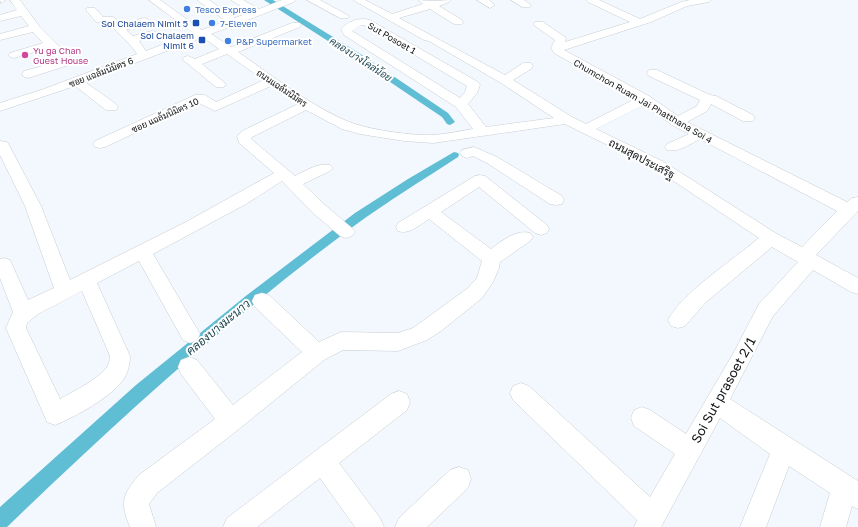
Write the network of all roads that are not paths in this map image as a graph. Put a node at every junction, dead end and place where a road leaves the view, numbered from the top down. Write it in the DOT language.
graph roads {
  1 [pos="15,0"];
  2 [pos="154,0"];
  3 [pos="202,0"];
  4 [pos="236,0"];
  5 [pos="291,0"];
  6 [pos="312,0"];
  7 [pos="358,0"];
  8 [pos="446,0"];
  9 [pos="516,0"];
  10 [pos="591,0"];
  11 [pos="706,0"];
  12 [pos="426,2"];
  13 [pos="667,2"];
  14 [pos="526,5"];
  15 [pos="679,6"];
  16 [pos="91,10"];
  17 [pos="23,12"];
  18 [pos="257,12"];
  19 [pos="129,16"];
  20 [pos="344,16"];
  21 [pos="0,18"];
  22 [pos="390,18"];
  23 [pos="111,21"];
  24 [pos="144,21"];
  25 [pos="233,21"];
  26 [pos="458,22"];
  27 [pos="639,22"];
  28 [pos="539,24"];
  29 [pos="296,25"];
  30 [pos="35,28"];
  31 [pos="120,28"];
  32 [pos="152,34"];
  33 [pos="202,35"];
  34 [pos="0,37"];
  35 [pos="131,40"];
  36 [pos="50,44"];
  37 [pos="557,48"];
  38 [pos="229,51"];
  39 [pos="14,56"];
  40 [pos="144,56"];
  41 [pos="527,66"];
  42 [pos="652,73"];
  43 [pos="28,74"];
  44 [pos="505,80"];
  45 [pos="76,81"];
  46 [pos="272,81"];
  47 [pos="220,84"];
  48 [pos="645,100"];
  49 [pos="709,100"];
  50 [pos="461,104"];
  51 [pos="307,105"];
  52 [pos="111,106"];
  53 [pos="0,107"];
  54 [pos="748,118"];
  55 [pos="567,120"];
  56 [pos="678,122"];
  57 [pos="586,129"];
  58 [pos="705,130"];
  59 [pos="482,132"];
  60 [pos="451,137"];
  61 [pos="100,144"];
  62 [pos="2,145"];
  63 [pos="672,147"];
  64 [pos="467,153"];
  65 [pos="325,168"];
  66 [pos="288,178"];
  67 [pos="480,180"];
  68 [pos="556,200"];
  69 [pos="854,206"];
  70 [pos="429,211"];
  71 [pos="404,227"];
  72 [pos="342,228"];
  73 [pos="771,238"];
  74 [pos="143,252"];
  75 [pos="492,259"];
  76 [pos="807,259"];
  77 [pos="4,265"];
  78 [pos="87,281"];
  79 [pos="858,287"];
  80 [pos="65,292"];
  81 [pos="262,301"];
  82 [pos="24,314"];
  83 [pos="678,320"];
  84 [pos="190,334"];
  85 [pos="317,353"];
  86 [pos="189,367"];
  87 [pos="521,392"];
  88 [pos="399,402"];
  89 [pos="717,403"];
  90 [pos="642,418"];
  91 [pos="231,421"];
  92 [pos="784,449"];
  93 [pos="690,450"];
  94 [pos="322,461"];
  95 [pos="459,479"];
  96 [pos="851,491"];
  97 [pos="649,522"];
  98 [pos="753,526"];
  99 [pos="143,527"];
  100 [pos="236,527"];
  101 [pos="371,527"];
  102 [pos="408,527"];
  103 [pos="833,527"];
  1 -- 17 [label="street"];
  2 -- 33 [label="street, ถนนแฉล้มนิมิตร"];
  3 -- 25 [label="street"];
  4 -- 18 [label="street"];
  5 -- 18 [label="street, ซอย แฉล้มนิมิตร 6"];
  6 -- 20 [label="street"];
  7 -- 22 [label="street, ถนนสุดประเสริฐ"];
  8 -- 12 [label="street"];
  9 -- 14 [label="street"];
  10 -- 27 [label="street"];
  11 -- 15 [label="street"];
  12 -- 22 [label="street"];
  12 -- 26 [label="street"];
  13 -- 15 [label="street"];
  15 -- 27 [label="street"];
  16 -- 23 [label="street"];
  17 -- 21 [label="street"];
  17 -- 30 [label="street"];
  18 -- 25 [label="street, ซอย แฉล้มนิมิตร 6"];
  19 -- 23 [label="street"];
  22 -- 44 [label="street, ถนนสุดประเสริฐ"];
  23 -- 31 [label="street"];
  24 -- 31 [label="street"];
  25 -- 33 [label="street, ซอย แฉล้มนิมิตร 6"];
  27 -- 37 [label="street"];
  28 -- 37 [label="street"];
  29 -- 38 [label="street"];
  30 -- 34 [label="street"];
  30 -- 36 [label="street"];
  31 -- 35 [label="street"];
  32 -- 35 [label="street"];
  33 -- 38 [label="street, ถนนแฉล้มนิมิตร"];
  33 -- 40 [label="street, ซอย แฉล้มนิมิตร 6"];
  35 -- 40 [label="street"];
  36 -- 39 [label="street"];
  36 -- 43 [label="street"];
  37 -- 48 [label="street, Chumchon Ruam Jai Phatthana Soi 4"];
  38 -- 46 [label="street, ถนนแฉล้มนิมิตร"];
  38 -- 47 [label="street"];
  40 -- 45 [label="street, ซอย แฉล้มนิมิตร 6"];
  41 -- 44 [label="street"];
  42 -- 49 [label="street"];
  44 -- 55 [label="street, ถนนสุดประเสริฐ"];
  45 -- 52 [label="street"];
  45 -- 53 [label="street, ซอย แฉล้มนิมิตร 6"];
  46 -- 51 [label="street, ถนนแฉล้มนิมิตร"];
  46 -- 61 [label="street, ซอย แฉล้มนิมิตร 10"];
  48 -- 56 [label="street, Chumchon Ruam Jai Phatthana Soi 4"];
  48 -- 57 [label="street"];
  49 -- 54 [label="street"];
  49 -- 56 [label="street"];
  50 -- 50 [label="street, Sut Posoet 1"];
  50 -- 59 [label="street, Sut Posoet 1"];
  51 -- 60 [label="street, ถนนแฉล้มนิมิตร"];
  51 -- 66 [label="street"];
  55 -- 57 [label="street, ถนนสุดประเสริฐ"];
  55 -- 59 [label="street"];
  56 -- 58 [label="street, Chumchon Ruam Jai Phatthana Soi 4"];
  57 -- 73 [label="street, ถนนสุดประเสริฐ"];
  58 -- 63 [label="street"];
  58 -- 69 [label="street, Chumchon Ruam Jai Phatthana Soi 4"];
  59 -- 60 [label="street"];
  60 -- 64 [label="street"];
  62 -- 80 [label="street"];
  64 -- 67 [label="street"];
  64 -- 68 [label="street"];
  65 -- 66 [label="street"];
  66 -- 72 [label="street"];
  66 -- 74 [label="street"];
  67 -- 70 [label="street"];
  67 -- 75 [label="street"];
  69 -- 76 [label="street, Soi Sut prasoet 2/1"];
  70 -- 71 [label="street"];
  70 -- 75 [label="street"];
  73 -- 76 [label="street, ถนนสุดประเสริฐ"];
  73 -- 83 [label="street"];
  74 -- 78 [label="street"];
  74 -- 84 [label="street"];
  75 -- 85 [label="street"];
  76 -- 79 [label="street, ถนนสุดประเสริฐ"];
  76 -- 89 [label="street, Soi Sut prasoet 2/1"];
  77 -- 82 [label="street"];
  78 -- 80 [label="street"];
  78 -- 82 [label="street"];
  80 -- 82 [label="street"];
  81 -- 85 [label="street"];
  85 -- 91 [label="street"];
  86 -- 91 [label="street"];
  87 -- 97 [label="street"];
  88 -- 94 [label="street"];
  89 -- 92 [label="street"];
  89 -- 93 [label="street, Soi Sut prasoet 2/1"];
  90 -- 93 [label="street"];
  91 -- 99 [label="street"];
  92 -- 96 [label="street"];
  92 -- 98 [label="street"];
  93 -- 97 [label="street, Soi Sut prasoet 2/1"];
  94 -- 100 [label="street"];
  94 -- 101 [label="street"];
  95 -- 102 [label="street"];
  96 -- 103 [label="street"];
}
